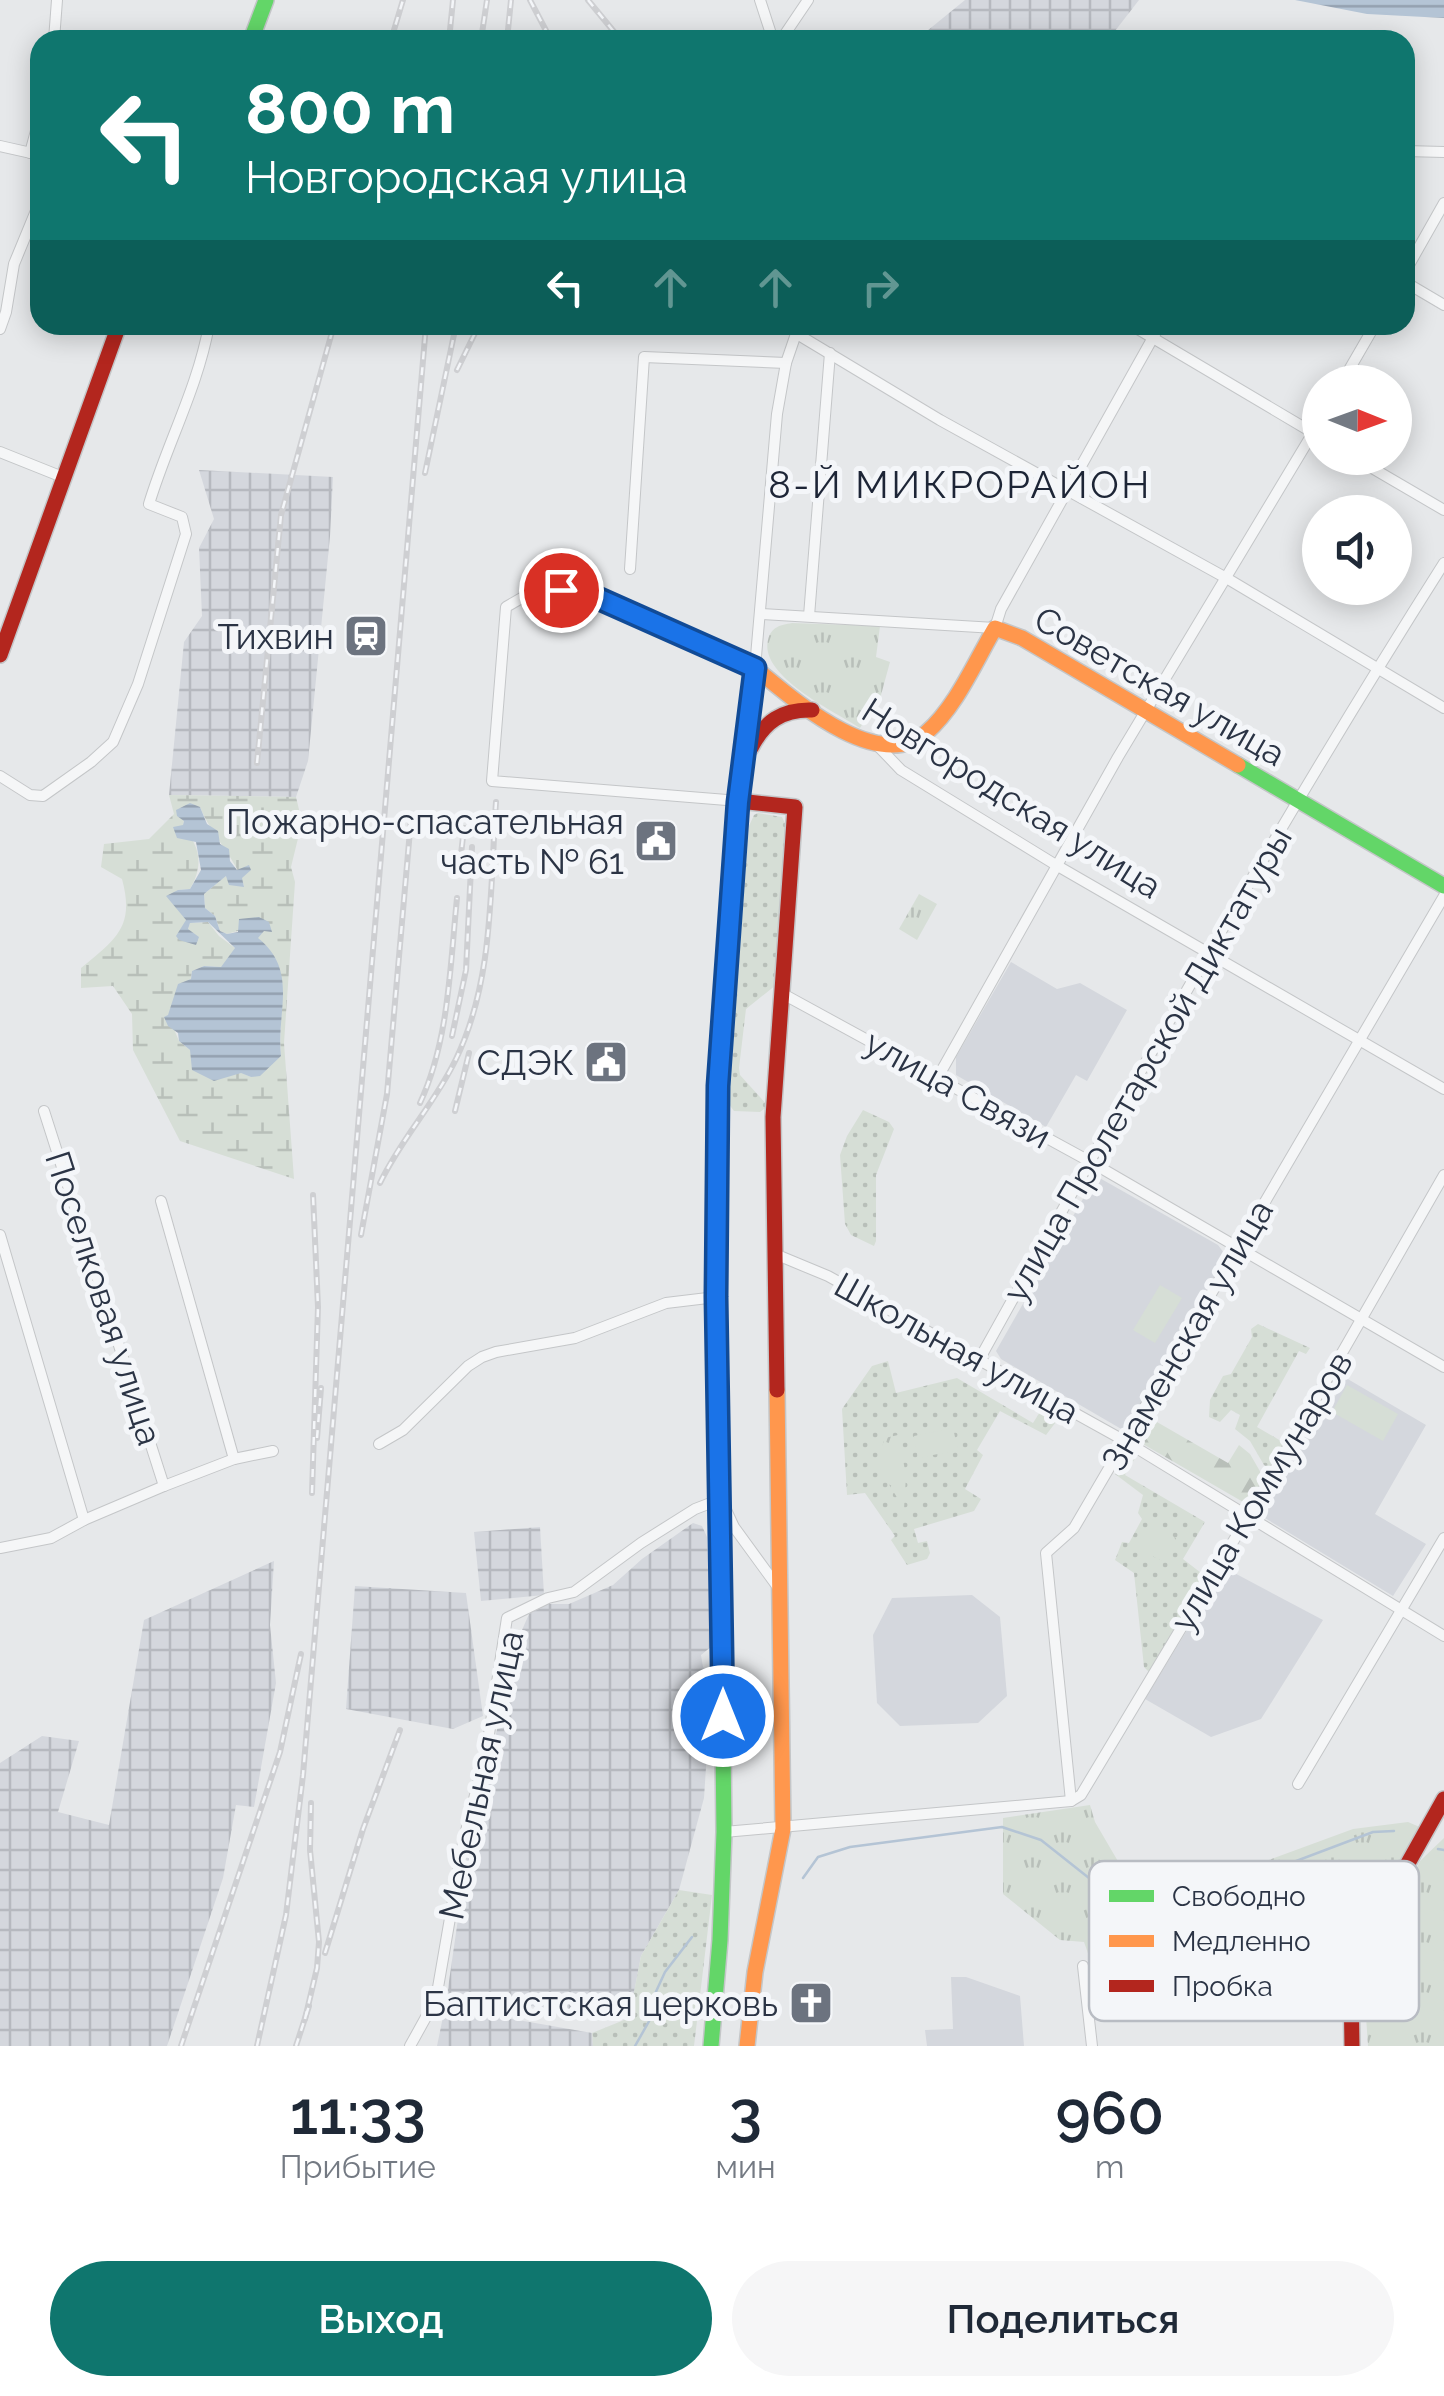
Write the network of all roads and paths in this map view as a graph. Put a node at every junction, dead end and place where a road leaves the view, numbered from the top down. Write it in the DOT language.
graph roads {
  1 [pos="57,0"];
  2 [pos="266,0"];
  3 [pos="760,0"];
  4 [pos="808,0"];
  5 [pos="55,30"];
  6 [pos="255,30"];
  7 [pos="770,30"];
  8 [pos="788,30"];
  9 [pos="0,146"];
  10 [pos="1415,151"];
  11 [pos="1444,152"];
  12 [pos="30,153"];
  13 [pos="1444,203"];
  14 [pos="30,225"];
  15 [pos="1415,254"];
  16 [pos="1415,288"];
  17 [pos="1444,304"];
  18 [pos="0,330"];
  19 [pos="116,335"];
  20 [pos="208,335"];
  21 [pos="796,335"];
  22 [pos="805,335"];
  23 [pos="1147,335"];
  24 [pos="1154,335"];
  25 [pos="1369,335"];
  26 [pos="1152,338"];
  27 [pos="830,354"];
  28 [pos="786,363"];
  29 [pos="1352,365"];
  30 [pos="1302,426"];
  31 [pos="0,452"];
  32 [pos="1302,459"];
  33 [pos="1384,475"];
  34 [pos="66,478"];
  35 [pos="1067,490"];
  36 [pos="1444,510"];
  37 [pos="1444,564"];
  38 [pos="630,569"];
  39 [pos="1228,579"];
  40 [pos="761,614"];
  41 [pos="809,616"];
  42 [pos="995,628"];
  43 [pos="0,656"];
  44 [pos="1378,667"];
  45 [pos="755,668"];
  46 [pos="1444,708"];
  47 [pos="812,710"];
  48 [pos="1146,710"];
  49 [pos="877,745"];
  50 [pos="746,757"];
  51 [pos="0,776"];
  52 [pos="1298,800"];
  53 [pos="738,802"];
  54 [pos="1056,864"];
  55 [pos="1444,886"];
  56 [pos="1444,896"];
  57 [pos="1209,952"];
  58 [pos="783,994"];
  59 [pos="1357,1039"];
  60 [pos="938,1077"];
  61 [pos="1444,1089"];
  62 [pos="44,1110"];
  63 [pos="1089,1161"];
  64 [pos="1444,1175"];
  65 [pos="161,1201"];
  66 [pos="0,1235"];
  67 [pos="1238,1248"];
  68 [pos="776,1254"];
  69 [pos="716,1297"];
  70 [pos="1363,1319"];
  71 [pos="978,1360"];
  72 [pos="1444,1367"];
  73 [pos="1126,1441"];
  74 [pos="379,1444"];
  75 [pos="273,1451"];
  76 [pos="234,1460"];
  77 [pos="164,1486"];
  78 [pos="721,1498"];
  79 [pos="1249,1515"];
  80 [pos="84,1520"];
  81 [pos="1444,1538"];
  82 [pos="0,1548"];
  83 [pos="778,1587"];
  84 [pos="1402,1611"];
  85 [pos="1444,1636"];
  86 [pos="1298,1784"];
  87 [pos="1444,1799"];
  88 [pos="1071,1800"];
  89 [pos="783,1829"];
  90 [pos="724,1832"];
  91 [pos="1410,1861"];
  92 [pos="1083,1966"];
  93 [pos="1089,2019"];
  94 [pos="1089,2021"];
  95 [pos="1350,2021"];
  96 [pos="410,2046"];
  97 [pos="711,2046"];
  98 [pos="747,2046"];
  99 [pos="1092,2046"];
  100 [pos="1352,2046"];
  1 -- 5 [label="street"];
  2 -- 6 [label="main road"];
  3 -- 7 [label="street"];
  4 -- 8 [label="street"];
  9 -- 12 [label="street"];
  10 -- 11 [label="street"];
  13 -- 15 [label="street"];
  14 -- 18 [label="street"];
  16 -- 17 [label="street"];
  19 -- 34 [label="main road"];
  20 -- 51 [label="street"];
  21 -- 28 [label="street"];
  22 -- 27 [label="street"];
  23 -- 26 [label="street"];
  24 -- 26 [label="street"];
  25 -- 29 [label="street"];
  26 -- 30 [label="street"];
  26 -- 35 [label="street"];
  27 -- 35 [label="street"];
  27 -- 41 [label="street"];
  28 -- 38 [label="street"];
  28 -- 40 [label="street"];
  31 -- 34 [label="street"];
  32 -- 39 [label="street"];
  33 -- 36 [label="street"];
  34 -- 43 [label="main road"];
  35 -- 39 [label="street"];
  35 -- 42 [label="street"];
  37 -- 44 [label="street, улица Пролетарской Диктатуры"];
  39 -- 44 [label="street"];
  39 -- 48 [label="street"];
  40 -- 41 [label="street, Советская улица"];
  40 -- 45 [label="street"];
  41 -- 42 [label="street, Советская улица"];
  42 -- 48 [label="main road, Советская улица"];
  42 -- 49 [label="main road"];
  44 -- 46 [label="street"];
  44 -- 52 [label="street, улица Пролетарской Диктатуры"];
  45 -- 47 [label="main road, Новгородская улица"];
  45 -- 50 [label="main road"];
  45 -- 53 [label="street, Новгородская улица"];
  47 -- 49 [label="main road, Новгородская улица"];
  47 -- 50 [label="main road"];
  48 -- 52 [label="main road, Советская улица"];
  48 -- 54 [label="street"];
  49 -- 54 [label="street, Новгородская улица"];
  50 -- 53 [label="main road"];
  52 -- 55 [label="main road, Советская улица"];
  52 -- 57 [label="street, улица Пролетарской Диктатуры"];
  53 -- 58 [label="main road"];
  53 -- 69 [label="main road"];
  54 -- 57 [label="street, Новгородская улица"];
  54 -- 60 [label="street"];
  56 -- 59 [label="street, Знаменская улица"];
  57 -- 59 [label="street, Новгородская улица"];
  57 -- 63 [label="street, улица Пролетарской Диктатуры"];
  58 -- 60 [label="street, улица Связи"];
  58 -- 68 [label="main road"];
  59 -- 61 [label="street, Новгородская улица"];
  59 -- 67 [label="street, Знаменская улица"];
  60 -- 63 [label="street, улица Связи"];
  62 -- 77 [label="street, Поселковая улица"];
  63 -- 67 [label="street, улица Связи"];
  63 -- 71 [label="street, улица Пролетарской Диктатуры"];
  64 -- 70 [label="street, улица Коммунаров"];
  65 -- 76 [label="street"];
  66 -- 80 [label="street"];
  67 -- 70 [label="street, улица Связи"];
  67 -- 73 [label="street, Знаменская улица"];
  68 -- 71 [label="street, Школьная улица"];
  68 -- 83 [label="main road"];
  69 -- 74 [label="street"];
  69 -- 78 [label="main road"];
  70 -- 72 [label="street, улица Связи"];
  70 -- 79 [label="street, улица Коммунаров"];
  71 -- 73 [label="street, Школьная улица"];
  73 -- 79 [label="street, Школьная улица"];
  73 -- 88 [label="street, Знаменская улица"];
  75 -- 76 [label="street"];
  76 -- 77 [label="street"];
  77 -- 80 [label="street"];
  78 -- 83 [label="street"];
  78 -- 90 [label="main road"];
  78 -- 96 [label="street, Мебельная улица"];
  79 -- 84 [label="street, Школьная улица"];
  79 -- 88 [label="street, улица Коммунаров"];
  80 -- 82 [label="street"];
  81 -- 84 [label="street"];
  83 -- 89 [label="main road"];
  84 -- 85 [label="street, Школьная улица"];
  84 -- 86 [label="street"];
  87 -- 91 [label="main road"];
  88 -- 89 [label="street"];
  89 -- 90 [label="street"];
  89 -- 98 [label="main road"];
  90 -- 97 [label="main road"];
  92 -- 93 [label="street"];
  94 -- 99 [label="street"];
  95 -- 100 [label="main road"];
}
